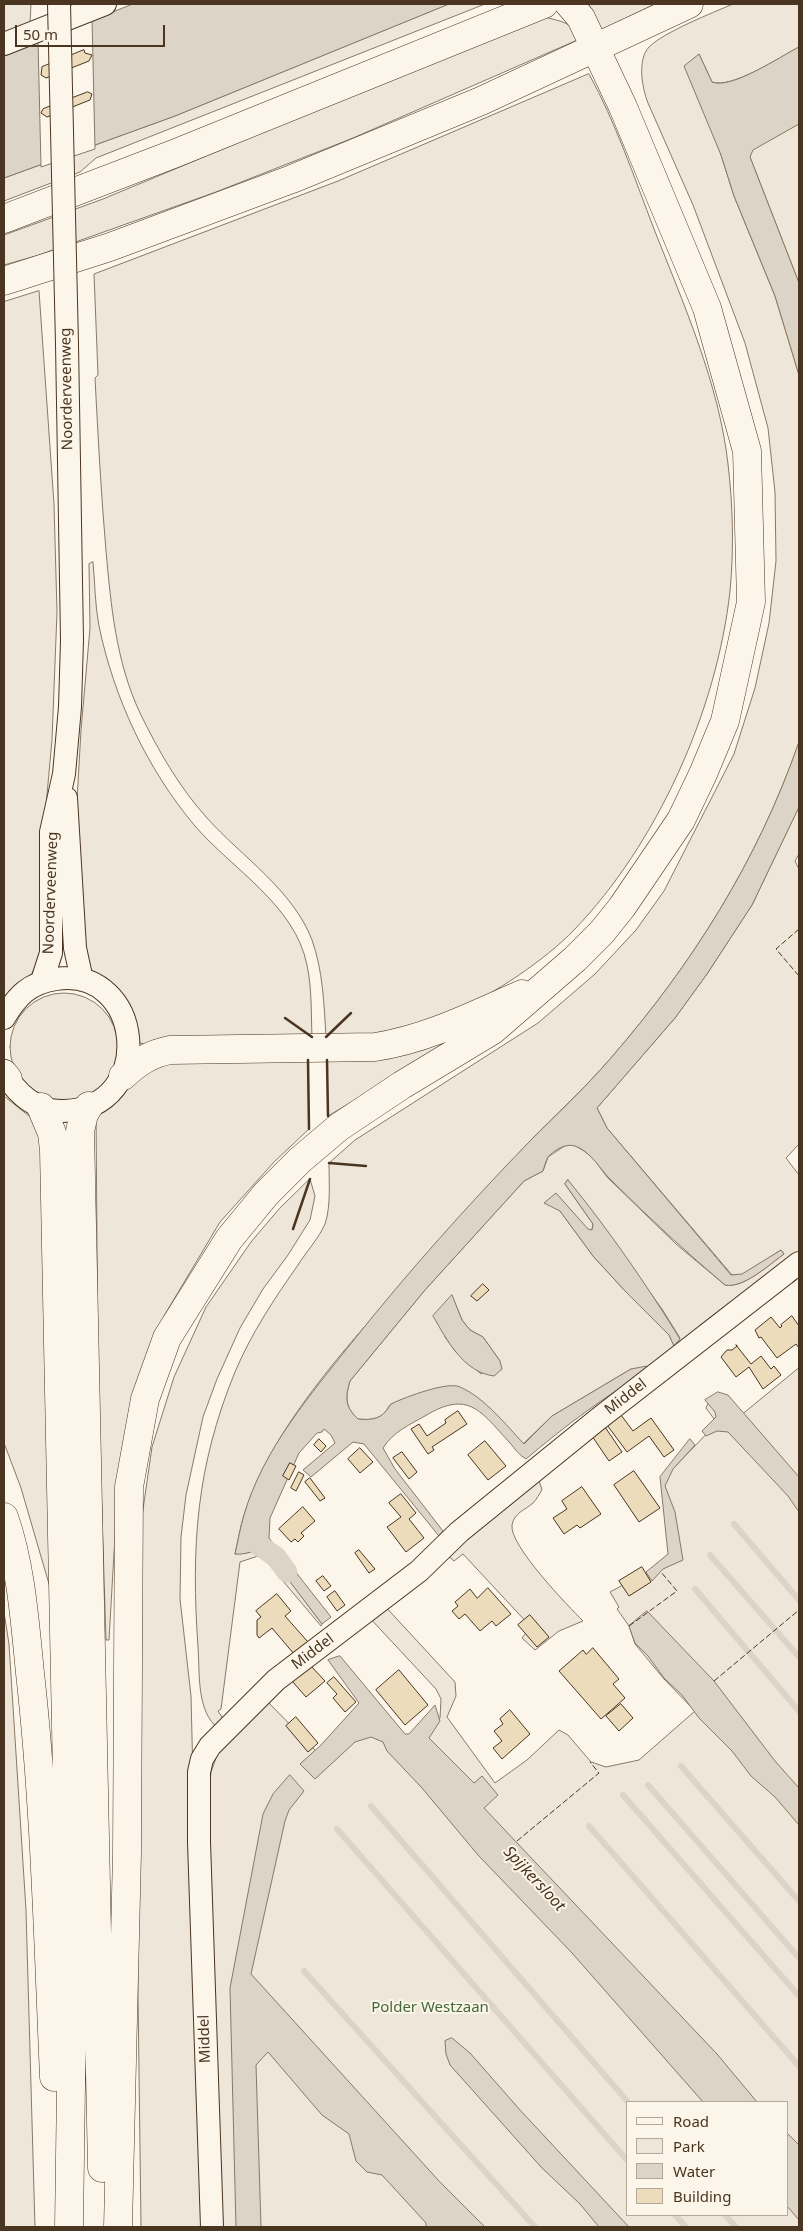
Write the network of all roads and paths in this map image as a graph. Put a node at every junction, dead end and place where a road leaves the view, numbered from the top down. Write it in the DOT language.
graph roads {
  1 [pos="59,4"];
  2 [pos="105,4"];
  3 [pos="544,4"];
  4 [pos="569,4"];
  5 [pos="689,4"];
  6 [pos="4,44"];
  7 [pos="594,48"];
  8 [pos="4,219"];
  9 [pos="4,281"];
  10 [pos="64,774"];
  11 [pos="82,980"];
  12 [pos="552,980"];
  13 [pos="42,981"];
  14 [pos="4,1018"];
  15 [pos="5,1075"];
  16 [pos="123,1076"];
  17 [pos="89,1106"];
  18 [pos="41,1107"];
  19 [pos="799,1263"];
  20 [pos="4,1517"];
  21 [pos="62,2227"];
  22 [pos="69,2227"];
  23 [pos="103,2227"];
  24 [pos="118,2227"];
  25 [pos="212,2227"];
  1 -- 10 [label="street, Noorderveenweg, bridge"];
  2 -- 6 [label="street"];
  3 -- 8 [label="highway"];
  4 -- 7 [label="highway"];
  5 -- 7 [label="highway"];
  7 -- 9 [label="highway"];
  7 -- 12 [label="highway"];
  10 -- 11 [label="street, Noorderveenweg"];
  10 -- 13 [label="street, Noorderveenweg"];
  11 -- 13 [label="street"];
  11 -- 16 [label="street"];
  12 -- 16 [label="highway"];
  12 -- 24 [label="highway"];
  13 -- 14 [label="street"];
  15 -- 18 [label="street"];
  16 -- 17 [label="street"];
  17 -- 18 [label="street"];
  17 -- 23 [label="highway"];
  18 -- 22 [label="highway"];
  19 -- 25 [label="street, Middel"];
  20 -- 21 [label="highway"];
}
